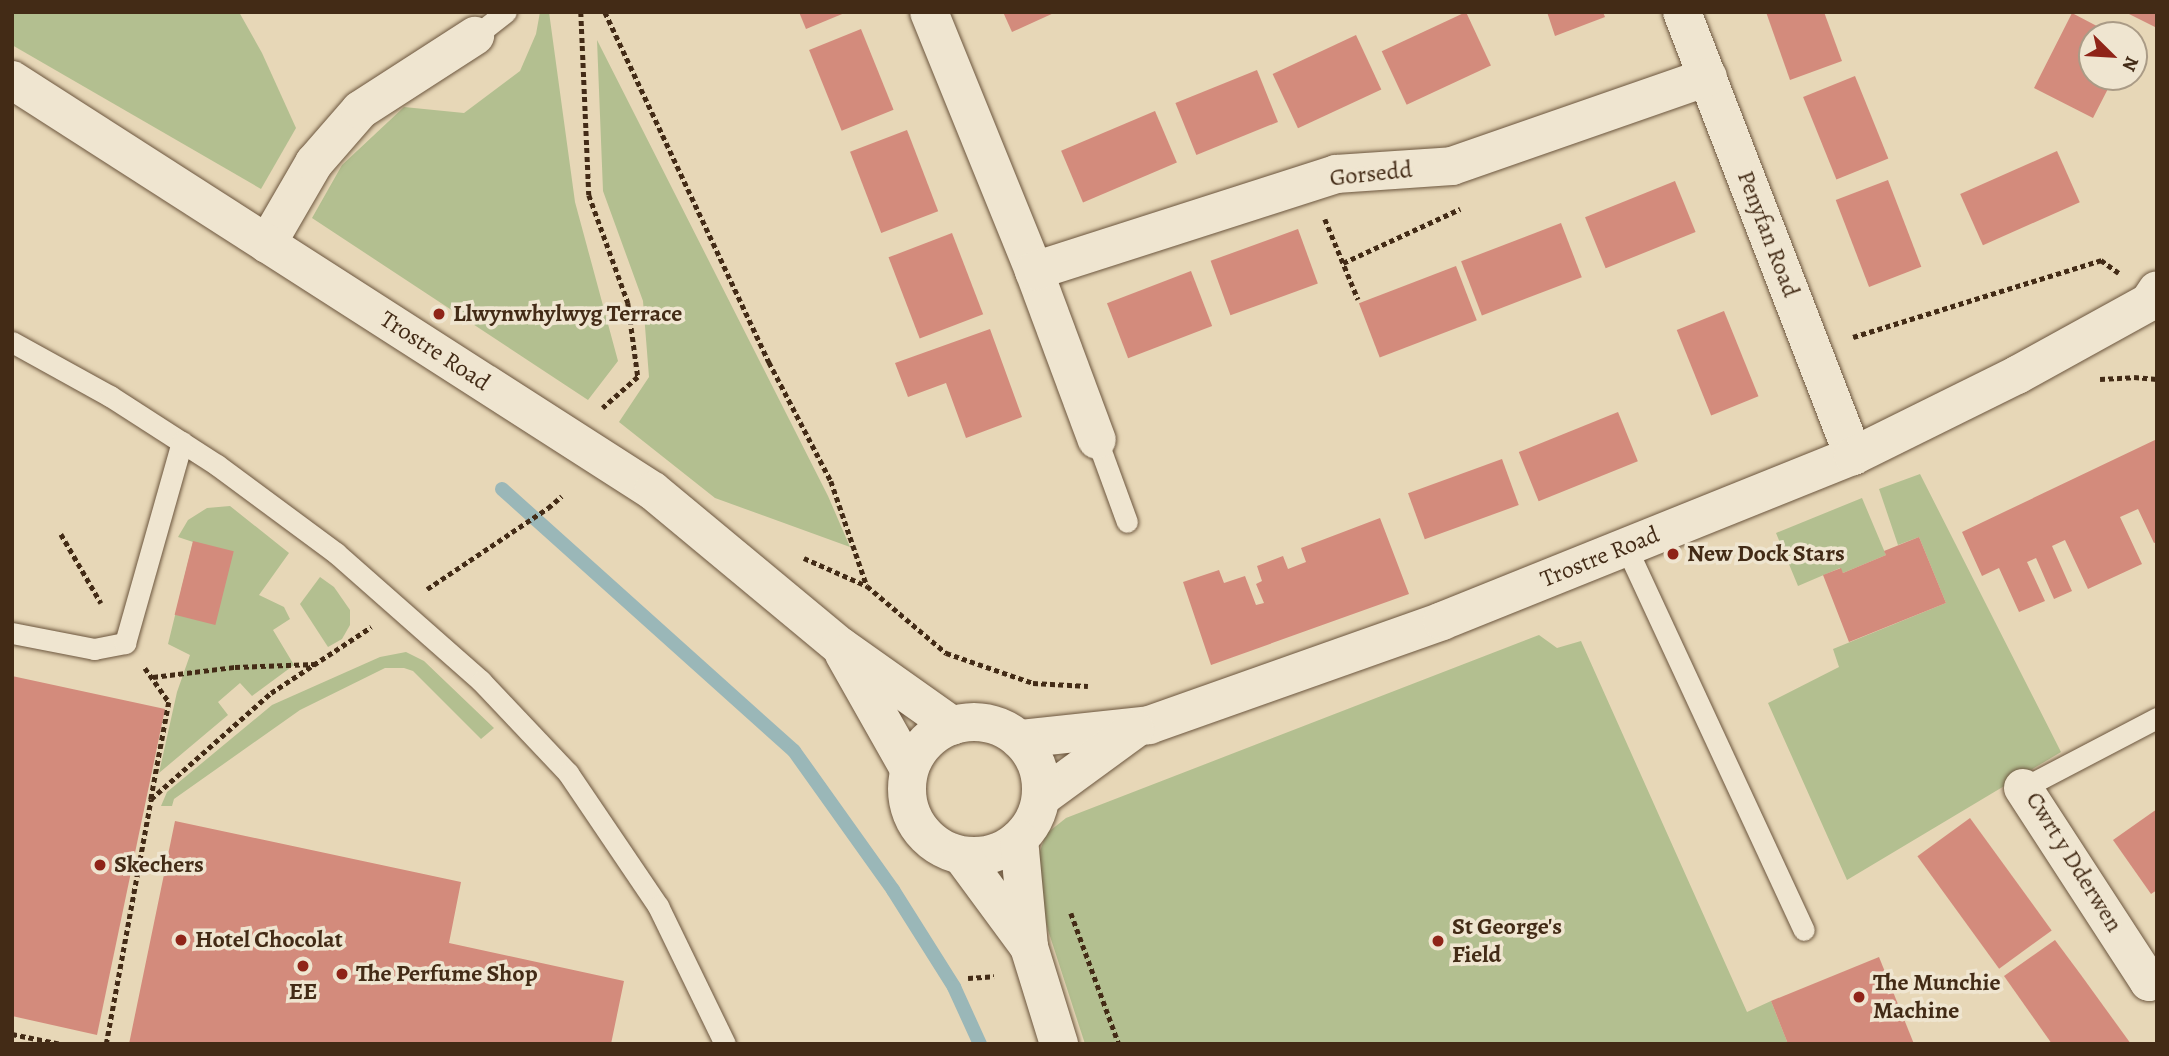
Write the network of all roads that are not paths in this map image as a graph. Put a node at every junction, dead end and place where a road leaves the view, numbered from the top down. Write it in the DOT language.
graph roads {
  1 [pos="506,12"];
  2 [pos="929,12"];
  3 [pos="1682,12"];
  4 [pos="475,36"];
  5 [pos="1708,77"];
  6 [pos="12,80"];
  7 [pos="267,244"];
  8 [pos="1034,271"];
  9 [pos="2154,301"];
  10 [pos="12,342"];
  11 [pos="1097,440"];
  12 [pos="182,442"];
  13 [pos="1853,456"];
  14 [pos="1127,522"];
  15 [pos="1626,547"];
  16 [pos="12,633"];
  17 [pos="840,646"];
  18 [pos="2157,718"];
  19 [pos="953,726"];
  20 [pos="1136,728"];
  21 [pos="1020,739"];
  22 [pos="909,769"];
  23 [pos="2022,788"];
  24 [pos="1042,797"];
  25 [pos="1019,839"];
  26 [pos="962,856"];
  27 [pos="1804,930"];
  28 [pos="1029,947"];
  29 [pos="2154,983"];
  30 [pos="725,1044"];
  31 [pos="1059,1044"];
  1 -- 4 [label="lane"];
  2 -- 8 [label="street"];
  3 -- 5 [label="street, Penyfan Road"];
  4 -- 7 [label="street"];
  5 -- 8 [label="street, Gorsedd"];
  5 -- 13 [label="street, Penyfan Road"];
  6 -- 7 [label="street, Trostre Road"];
  7 -- 17 [label="street, Trostre Road"];
  8 -- 11 [label="street"];
  9 -- 13 [label="street, Trostre Road"];
  10 -- 12 [label="lane"];
  11 -- 14 [label="lane"];
  12 -- 16 [label="lane"];
  12 -- 30 [label="lane"];
  13 -- 15 [label="street, Trostre Road"];
  15 -- 20 [label="street, Trostre Road"];
  15 -- 27 [label="lane"];
  17 -- 19 [label="street, Trostre Road"];
  17 -- 22 [label="street, Trostre Road"];
  18 -- 23 [label="lane, Cwrt y Dderwen"];
  19 -- 21 [label="street"];
  19 -- 22 [label="street"];
  20 -- 21 [label="street, Trostre Road"];
  20 -- 24 [label="street, Trostre Road"];
  21 -- 24 [label="street"];
  22 -- 26 [label="street"];
  23 -- 29 [label="street, Cwrt y Dderwen"];
  24 -- 25 [label="street"];
  25 -- 26 [label="street"];
  25 -- 28 [label="street"];
  26 -- 28 [label="street"];
  28 -- 31 [label="street"];
}
